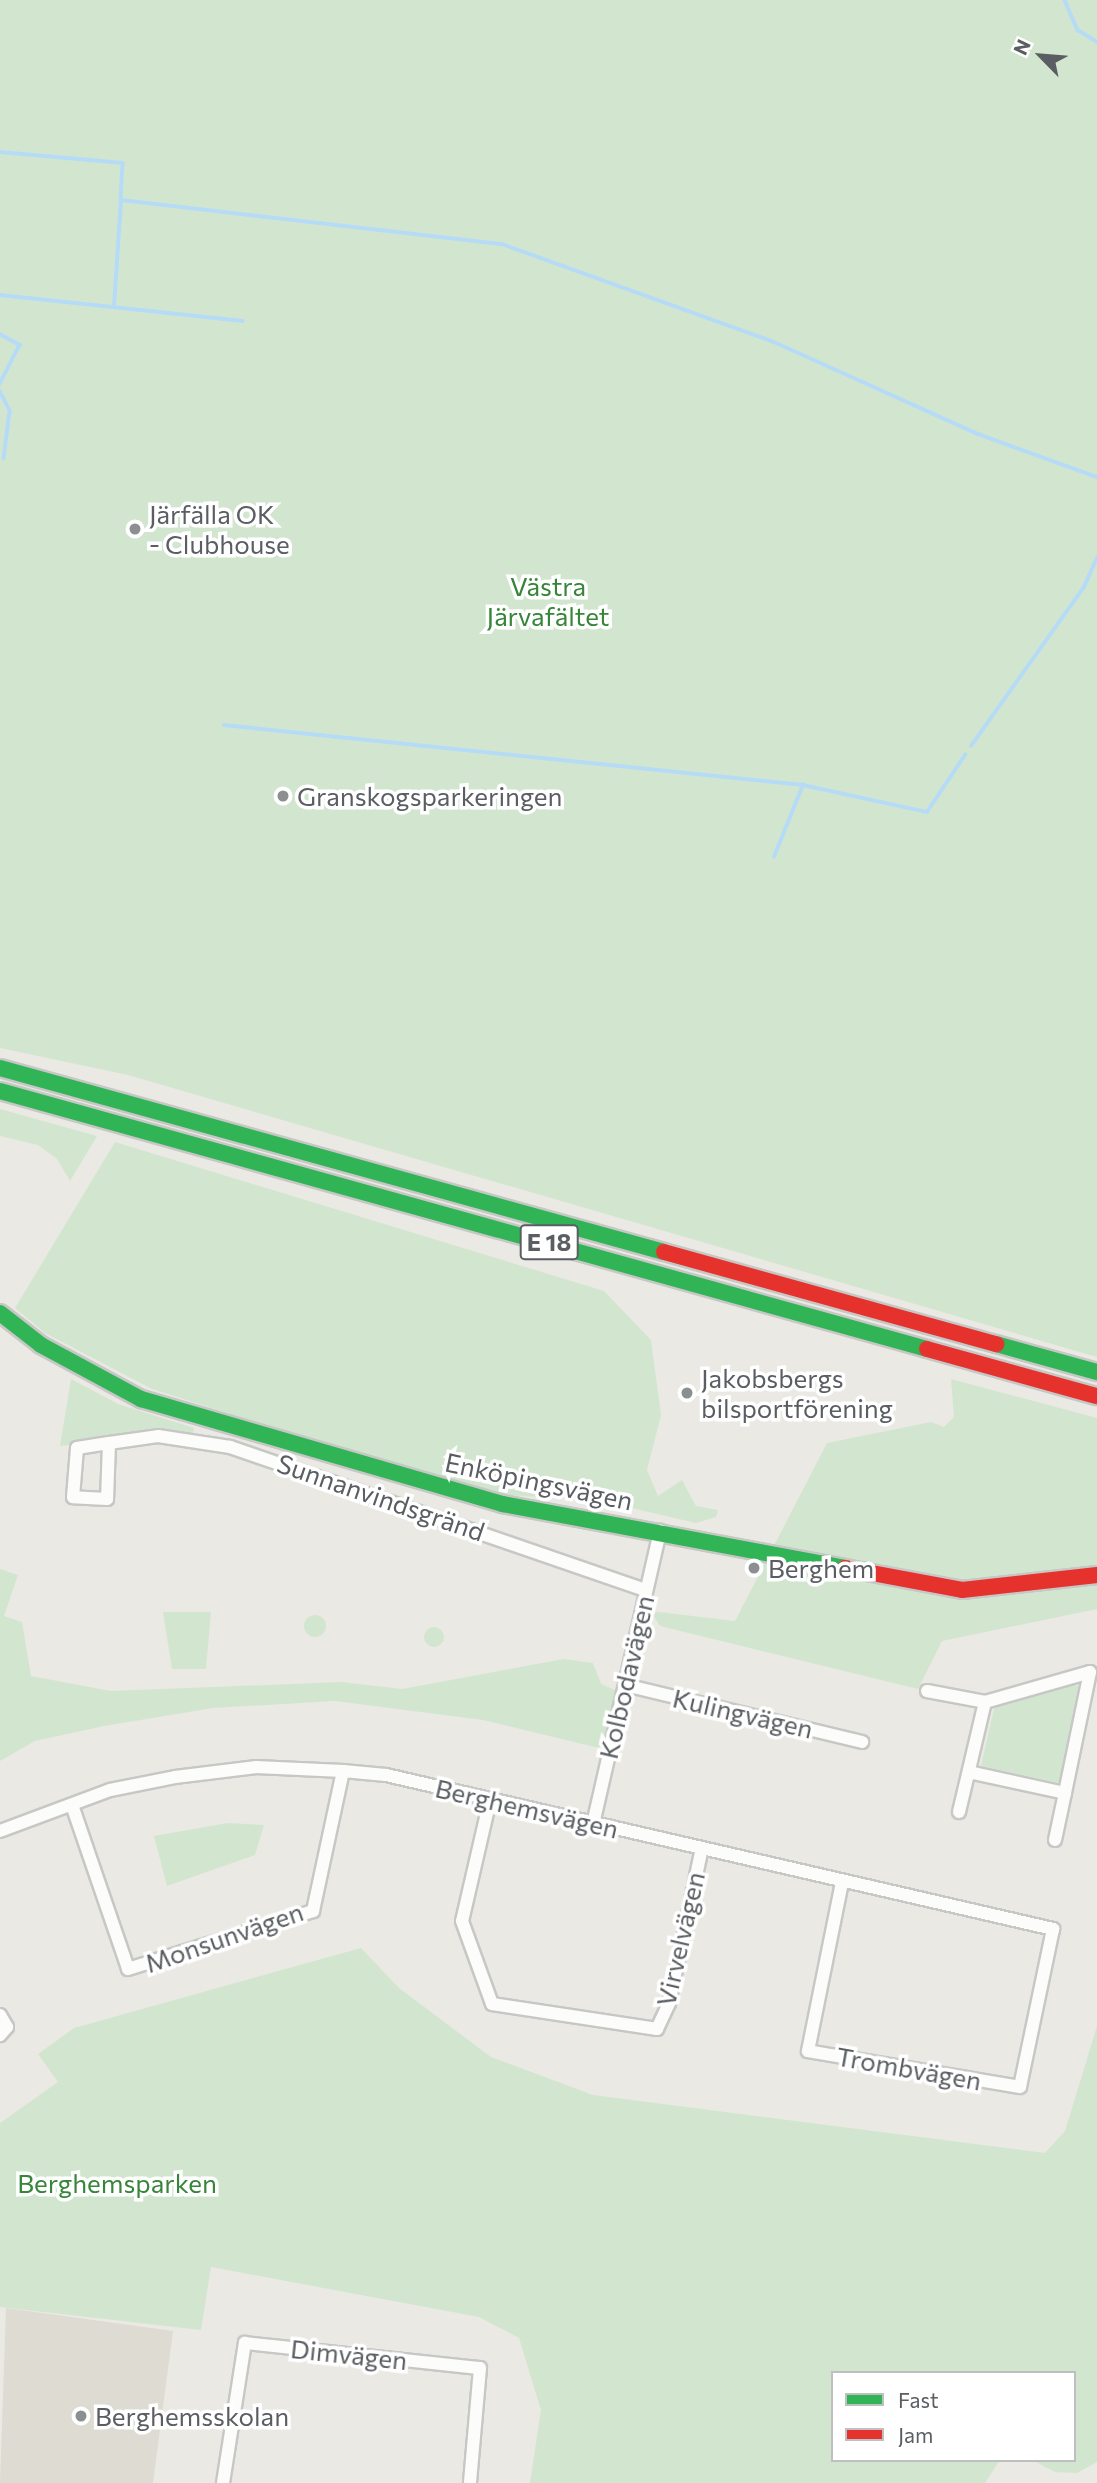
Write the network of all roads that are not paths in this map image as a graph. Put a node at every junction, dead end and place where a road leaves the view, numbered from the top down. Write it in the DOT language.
graph roads {
  1 [pos="0,1068"];
  2 [pos="0,1091"];
  3 [pos="0,1313"];
  4 [pos="1097,1372"];
  5 [pos="1097,1396"];
  6 [pos="109,1443"];
  7 [pos="660,1531"];
  8 [pos="1097,1575"];
  9 [pos="646,1590"];
  10 [pos="1094,1672"];
  11 [pos="625,1685"];
  12 [pos="927,1691"];
  13 [pos="985,1702"];
  14 [pos="862,1742"];
  15 [pos="343,1771"];
  16 [pos="969,1772"];
  17 [pos="1065,1793"];
  18 [pos="490,1800"];
  19 [pos="72,1805"];
  20 [pos="959,1812"];
  21 [pos="593,1824"];
  22 [pos="0,1831"];
  23 [pos="1055,1840"];
  24 [pos="702,1848"];
  25 [pos="842,1882"];
  26 [pos="1053,1929"];
  27 [pos="0,2015"];
  28 [pos="3,2031"];
  29 [pos="223,2483"];
  30 [pos="470,2483"];
  1 -- 4 [label="main road, E 18"];
  2 -- 5 [label="main road, E 18"];
  3 -- 7 [label="main road, Enköpingsvägen"];
  6 -- 6 [label="street, Sunnanvindsgränd"];
  6 -- 9 [label="street, Sunnanvindsgränd"];
  7 -- 8 [label="main road, Enköpingsvägen"];
  7 -- 9 [label="street, Kolbodavägen"];
  9 -- 11 [label="street, Kolbodavägen"];
  10 -- 13 [label="street"];
  10 -- 17 [label="street"];
  11 -- 14 [label="street, Kulingvägen"];
  11 -- 21 [label="street, Kolbodavägen"];
  12 -- 13 [label="street"];
  13 -- 16 [label="street"];
  15 -- 18 [label="street, Berghemsvägen"];
  15 -- 19 [label="street, Berghemsvägen"];
  15 -- 19 [label="street, Monsunvägen"];
  16 -- 17 [label="street"];
  16 -- 20 [label="street"];
  17 -- 23 [label="street"];
  18 -- 21 [label="street, Berghemsvägen"];
  18 -- 24 [label="street, Virvelvägen"];
  19 -- 22 [label="street, Berghemsvägen"];
  21 -- 24 [label="street, Berghemsvägen"];
  24 -- 25 [label="street, Berghemsvägen"];
  25 -- 26 [label="street, Berghemsvägen"];
  25 -- 26 [label="street, Trombvägen"];
  27 -- 28 [label="street"];
  29 -- 30 [label="street, Dimvägen"];
}
